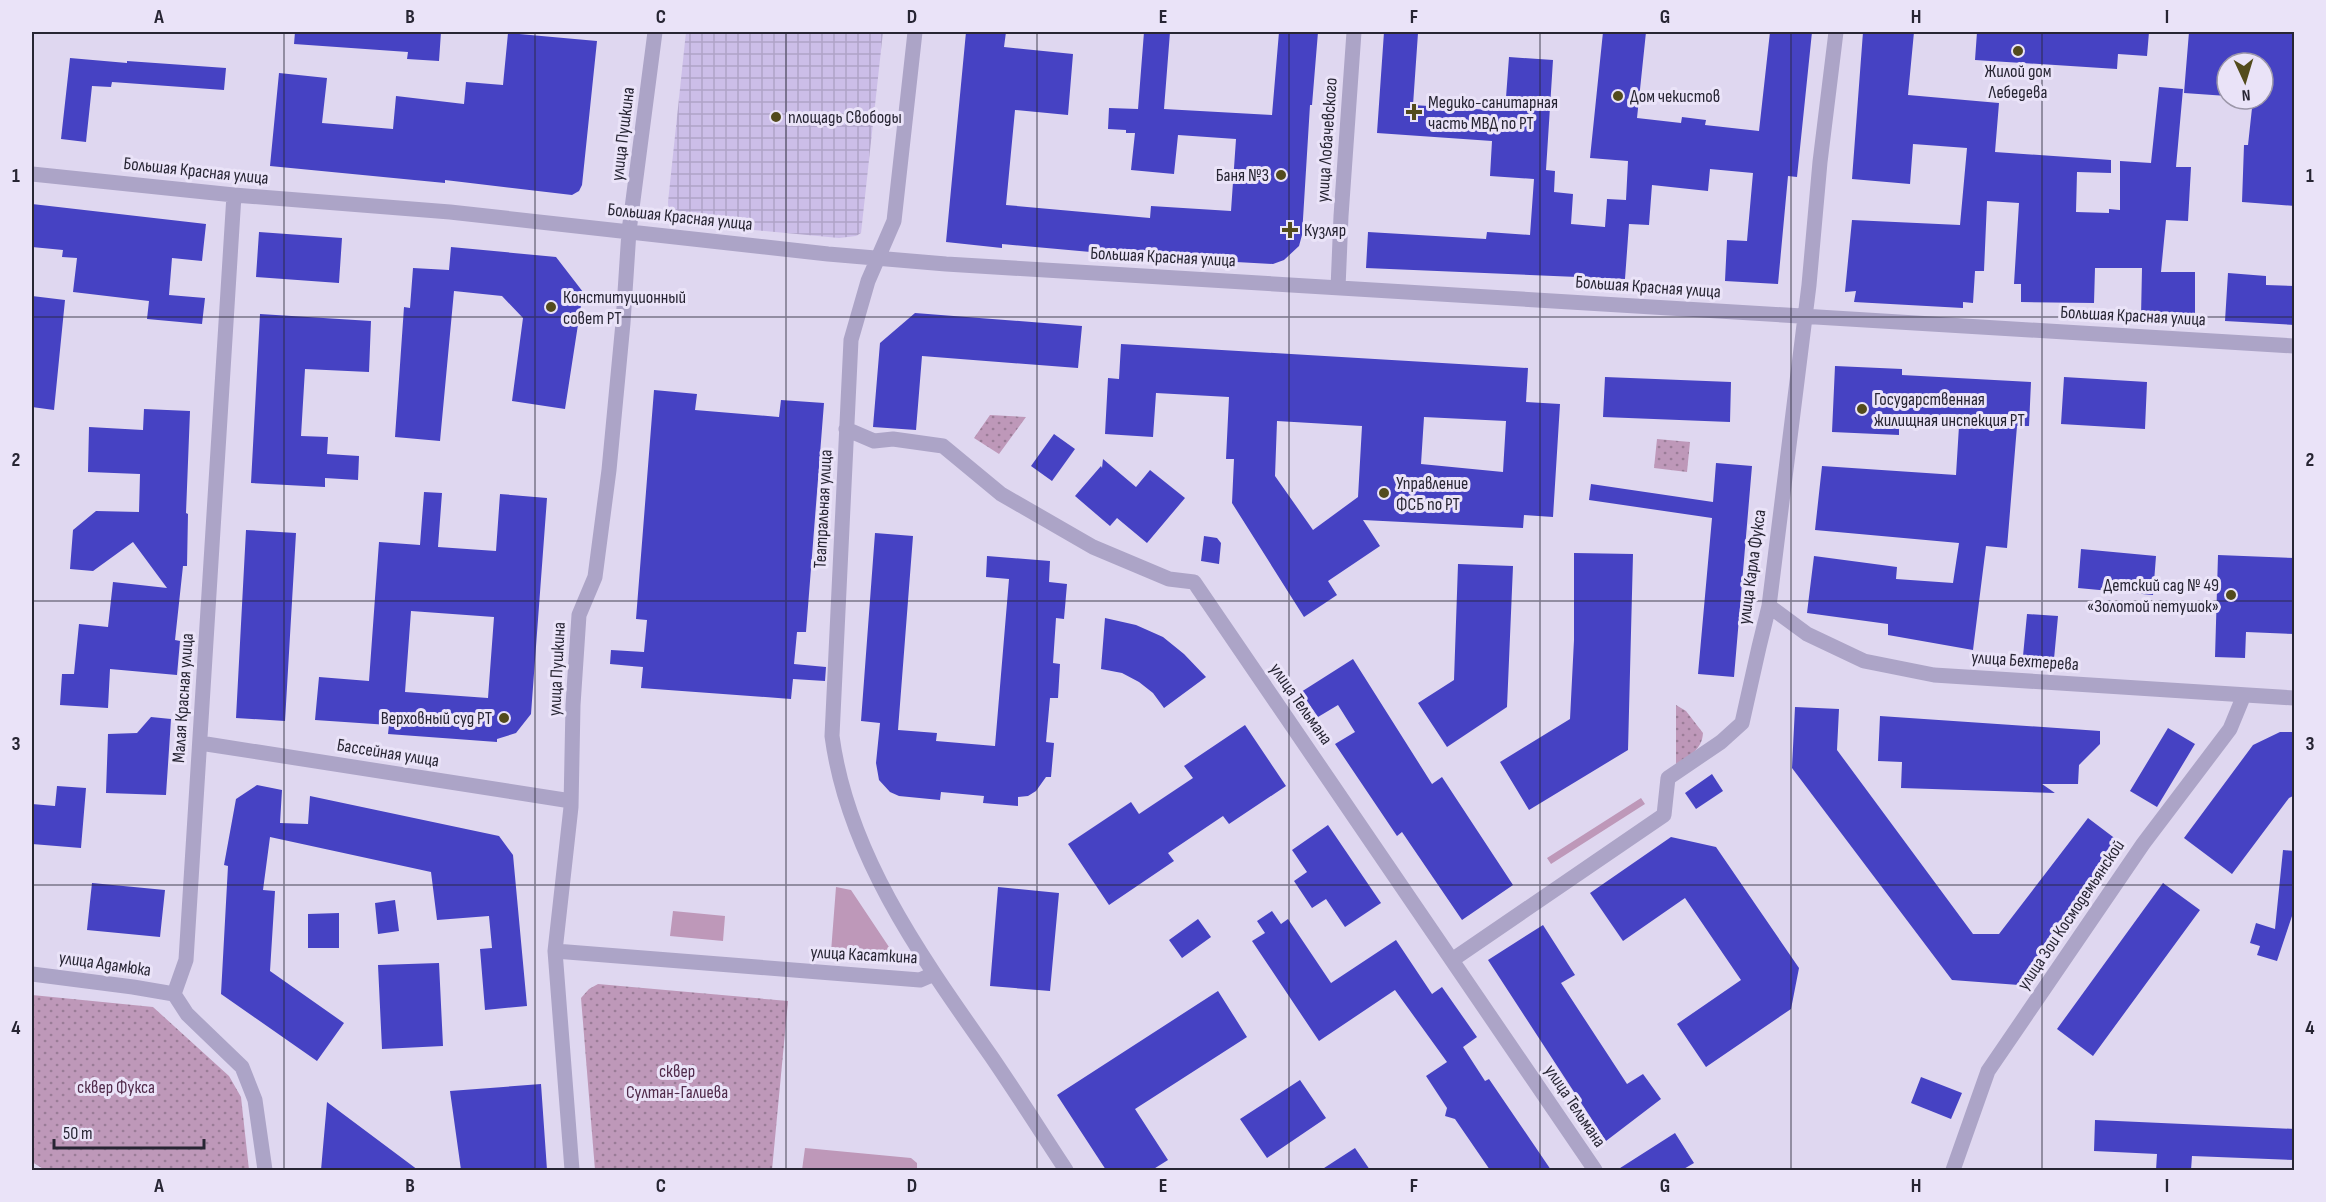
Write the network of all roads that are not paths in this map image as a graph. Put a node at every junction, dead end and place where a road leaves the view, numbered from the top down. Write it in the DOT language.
graph roads {
  1 [pos="655,32"];
  2 [pos="915,32"];
  3 [pos="1354,32"];
  4 [pos="1836,32"];
  5 [pos="32,174"];
  6 [pos="234,195"];
  7 [pos="629,231"];
  8 [pos="878,259"];
  9 [pos="1338,288"];
  10 [pos="1805,316"];
  11 [pos="2295,346"];
  12 [pos="846,429"];
  13 [pos="1769,606"];
  14 [pos="2244,695"];
  15 [pos="2295,698"];
  16 [pos="200,743"];
  17 [pos="571,801"];
  18 [pos="555,951"];
  19 [pos="1452,960"];
  20 [pos="32,974"];
  21 [pos="934,974"];
  22 [pos="174,994"];
  23 [pos="265,1170"];
  24 [pos="572,1170"];
  25 [pos="1066,1170"];
  26 [pos="1594,1170"];
  27 [pos="1953,1170"];
  1 -- 7 [label="street, улица Пушкина"];
  2 -- 8 [label="street, Театральная улица"];
  3 -- 9 [label="street, улица Лобачевского"];
  4 -- 10 [label="street, улица Карла Фукса"];
  5 -- 6 [label="street, Большая Красная улица"];
  6 -- 7 [label="street, Большая Красная улица"];
  6 -- 16 [label="street, Малая Красная улица"];
  7 -- 8 [label="street, Большая Красная улица"];
  7 -- 17 [label="street, улица Пушкина"];
  8 -- 9 [label="street, Большая Красная улица"];
  8 -- 12 [label="street, Театральная улица"];
  9 -- 10 [label="street, Большая Красная улица"];
  10 -- 11 [label="street, Большая Красная улица"];
  10 -- 13 [label="street, улица Карла Фукса"];
  12 -- 19 [label="street, улица Тельмана"];
  12 -- 21 [label="street, Театральная улица"];
  13 -- 14 [label="street, улица Бехтерева"];
  13 -- 19 [label="street, улица Карла Фукса"];
  14 -- 15 [label="street, улица Бехтерева"];
  14 -- 27 [label="street, улица Зои Космодемьянской"];
  16 -- 17 [label="street, Бассейная улица"];
  16 -- 22 [label="street, Малая Красная улица"];
  17 -- 18 [label="street, улица Пушкина"];
  18 -- 21 [label="street, улица Касаткина"];
  18 -- 24 [label="street, улица Пушкина"];
  19 -- 26 [label="street, улица Тельмана"];
  20 -- 22 [label="street, улица Адамюка"];
  21 -- 25 [label="street, улица Касаткина"];
  22 -- 23 [label="street"];
}
